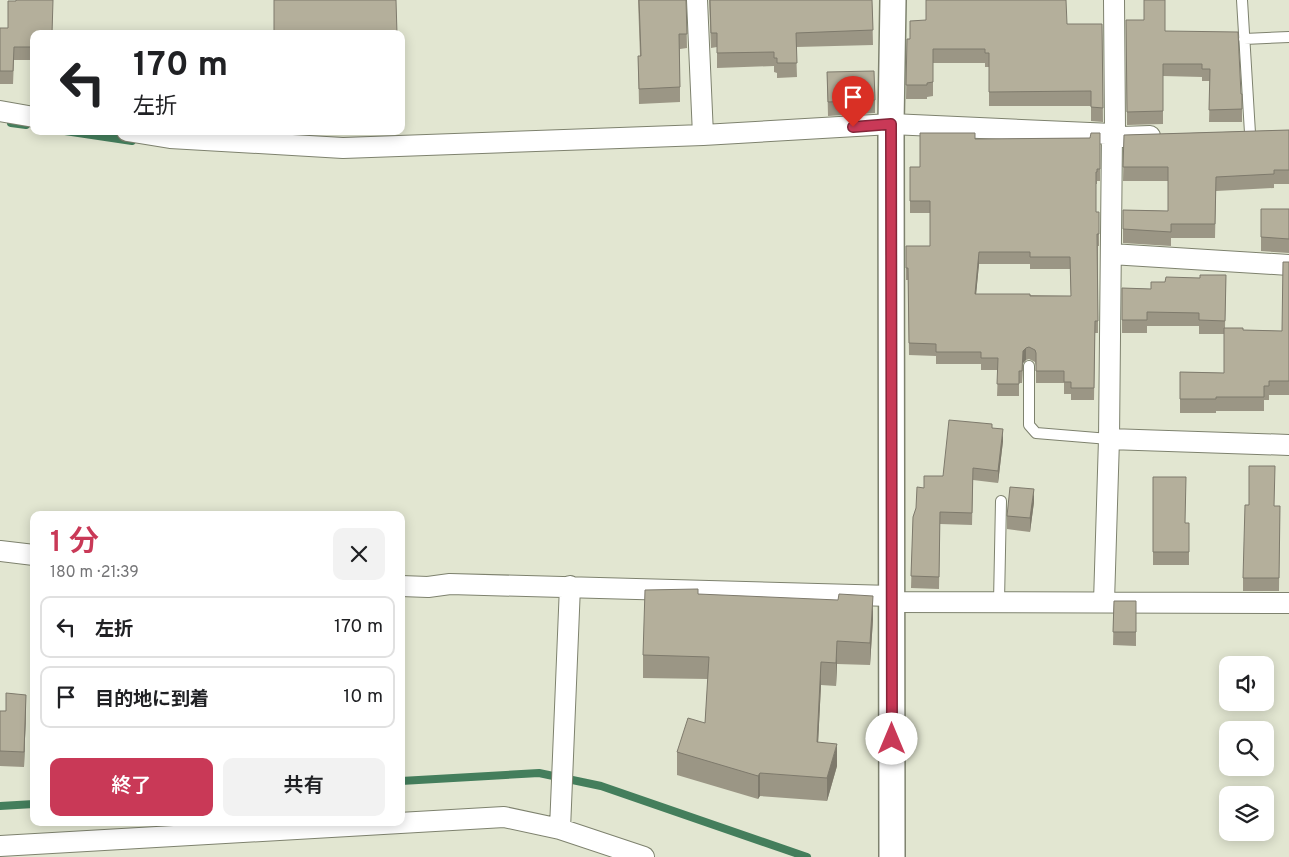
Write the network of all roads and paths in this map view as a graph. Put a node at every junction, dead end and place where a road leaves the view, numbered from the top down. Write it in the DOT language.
graph roads {
  1 [pos="697,0"];
  2 [pos="893,0"];
  3 [pos="1114,0"];
  4 [pos="1242,0"];
  5 [pos="1289,37"];
  6 [pos="1244,39"];
  7 [pos="0,111"];
  8 [pos="30,116"];
  9 [pos="891,124"];
  10 [pos="1250,133"];
  11 [pos="1112,134"];
  12 [pos="152,135"];
  13 [pos="703,135"];
  14 [pos="1171,136"];
  15 [pos="1111,254"];
  16 [pos="1289,265"];
  17 [pos="1029,366"];
  18 [pos="1109,439"];
  19 [pos="1289,445"];
  20 [pos="1001,501"];
  21 [pos="0,551"];
  22 [pos="30,555"];
  23 [pos="405,586"];
  24 [pos="570,586"];
  25 [pos="892,599"];
  26 [pos="999,602"];
  27 [pos="1104,602"];
  28 [pos="1289,603"];
  29 [pos="405,823"];
  30 [pos="348,826"];
  31 [pos="560,829"];
  32 [pos="0,846"];
  33 [pos="644,857"];
  34 [pos="892,857"];
  1 -- 13 [label="street"];
  2 -- 9 [label="street"];
  3 -- 11 [label="street"];
  4 -- 6 [label="lane"];
  5 -- 6 [label="lane"];
  6 -- 10 [label="lane"];
  7 -- 8 [label="street"];
  9 -- 11 [label="street"];
  9 -- 13 [label="street"];
  9 -- 25 [label="street"];
  11 -- 14 [label="street"];
  11 -- 15 [label="street"];
  12 -- 13 [label="street"];
  15 -- 16 [label="street"];
  15 -- 18 [label="street"];
  17 -- 18 [label="lane"];
  18 -- 19 [label="street"];
  18 -- 27 [label="street"];
  20 -- 26 [label="lane"];
  21 -- 22 [label="street"];
  23 -- 24 [label="street"];
  24 -- 25 [label="street"];
  24 -- 31 [label="street"];
  25 -- 26 [label="street"];
  25 -- 34 [label="street"];
  26 -- 27 [label="street"];
  27 -- 28 [label="street"];
  29 -- 31 [label="street"];
  30 -- 32 [label="street"];
  31 -- 33 [label="street"];
}
